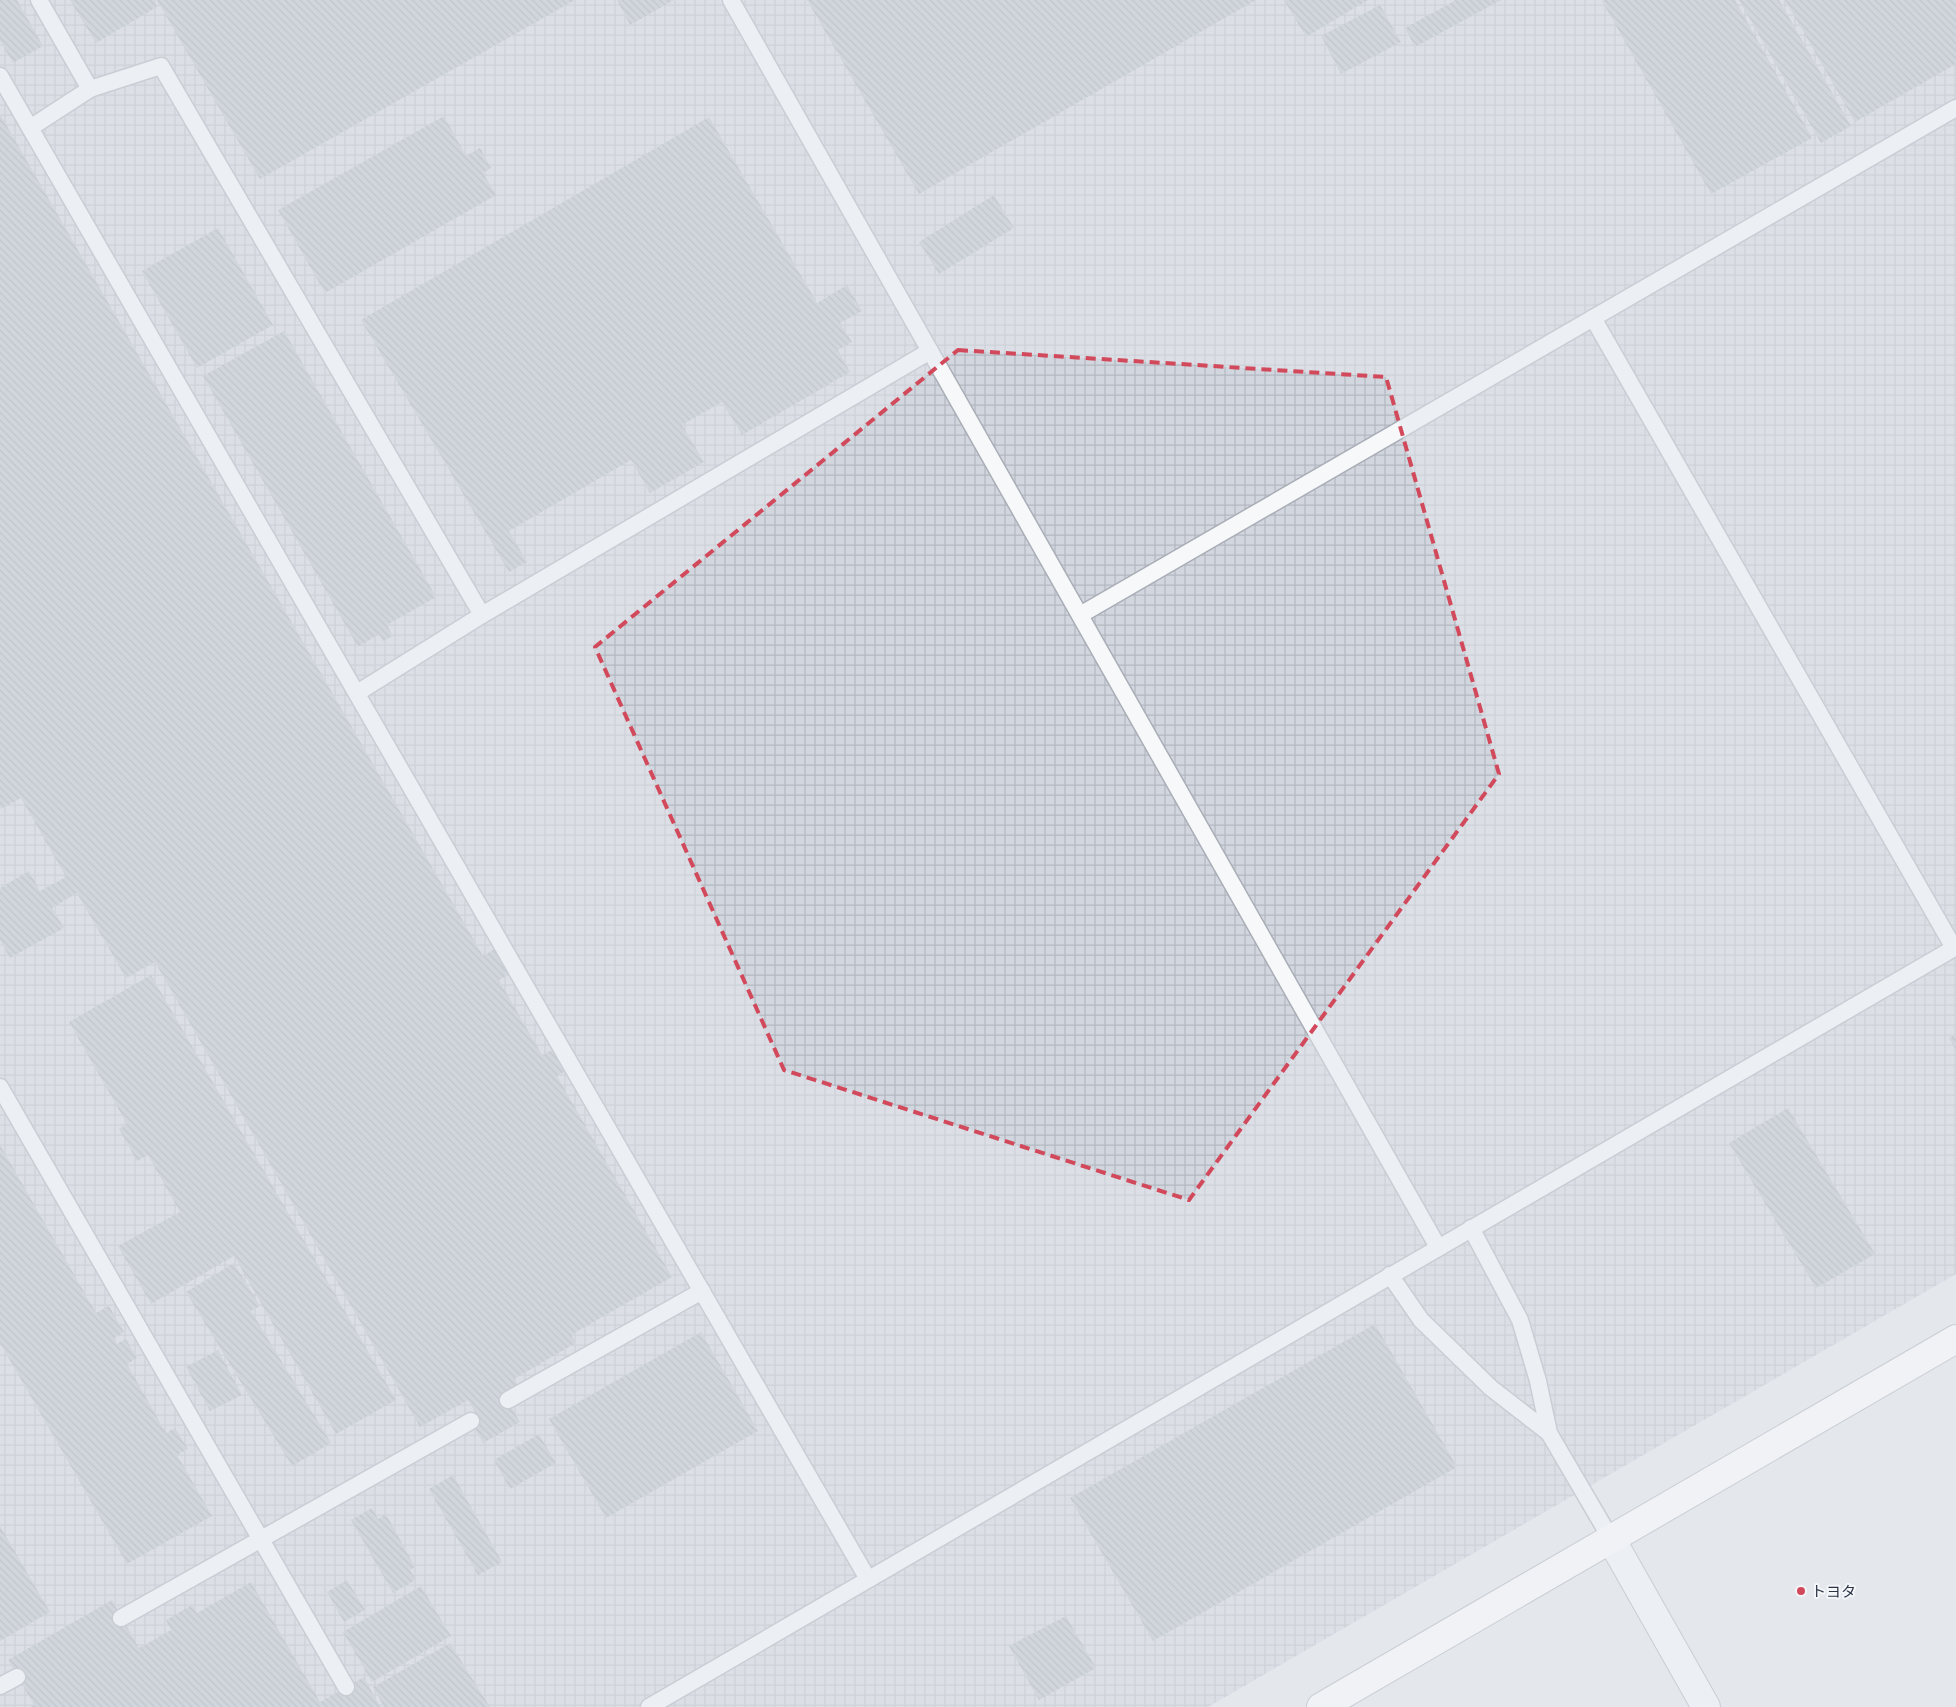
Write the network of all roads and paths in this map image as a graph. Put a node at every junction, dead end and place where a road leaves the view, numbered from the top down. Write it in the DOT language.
graph roads {
  1 [pos="39,0"];
  2 [pos="731,0"];
  3 [pos="0,76"];
  4 [pos="90,89"];
  5 [pos="1956,108"];
  6 [pos="30,128"];
  7 [pos="1593,318"];
  8 [pos="930,351"];
  9 [pos="482,615"];
  10 [pos="1080,615"];
  11 [pos="357,694"];
  12 [pos="1955,948"];
  13 [pos="0,1087"];
  14 [pos="1471,1228"];
  15 [pos="1438,1247"];
  16 [pos="1390,1275"];
  17 [pos="702,1291"];
  18 [pos="1956,1339"];
  19 [pos="508,1400"];
  20 [pos="471,1421"];
  21 [pos="1549,1433"];
  22 [pos="261,1539"];
  23 [pos="1611,1539"];
  24 [pos="868,1579"];
  25 [pos="121,1618"];
  26 [pos="17,1676"];
  27 [pos="0,1686"];
  28 [pos="346,1687"];
  29 [pos="649,1707"];
  30 [pos="1321,1707"];
  31 [pos="1706,1707"];
  1 -- 4 [label="lane"];
  2 -- 8 [label="lane"];
  3 -- 6 [label="lane"];
  4 -- 6 [label="lane"];
  4 -- 9 [label="lane"];
  5 -- 7 [label="lane"];
  6 -- 11 [label="lane"];
  7 -- 10 [label="lane"];
  7 -- 12 [label="lane"];
  8 -- 9 [label="lane"];
  8 -- 10 [label="lane"];
  9 -- 11 [label="lane"];
  10 -- 15 [label="lane"];
  11 -- 17 [label="lane"];
  12 -- 14 [label="lane"];
  13 -- 22 [label="lane"];
  14 -- 15 [label="lane"];
  14 -- 21 [label="lane"];
  15 -- 16 [label="lane"];
  16 -- 21 [label="lane"];
  16 -- 24 [label="lane"];
  17 -- 19 [label="lane"];
  17 -- 24 [label="lane"];
  18 -- 23 [label="street"];
  20 -- 22 [label="lane"];
  21 -- 23 [label="lane"];
  22 -- 25 [label="lane"];
  22 -- 28 [label="lane"];
  23 -- 30 [label="street"];
  23 -- 31 [label="street"];
  24 -- 29 [label="lane"];
  26 -- 27 [label="lane"];
}
